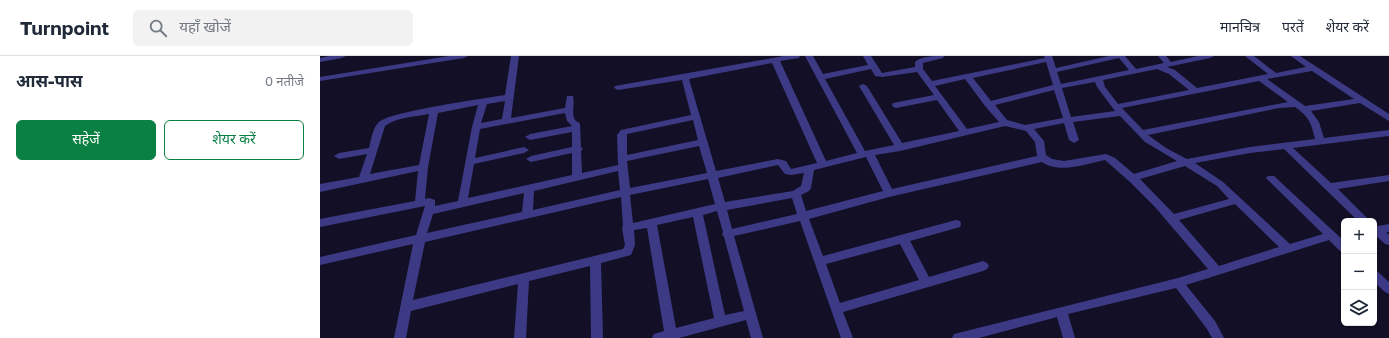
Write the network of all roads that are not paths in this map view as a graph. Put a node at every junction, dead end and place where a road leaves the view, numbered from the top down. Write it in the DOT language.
graph roads {
  1 [pos="342,56"];
  2 [pos="464,56"];
  3 [pos="515,56"];
  4 [pos="796,56"];
  5 [pos="809,56"];
  6 [pos="867,56"];
  7 [pos="940,56"];
  8 [pos="1120,56"];
  9 [pos="1162,56"];
  10 [pos="1208,56"];
  11 [pos="1249,56"];
  12 [pos="1295,56"];
  13 [pos="443,58"];
  14 [pos="1048,58"];
  15 [pos="320,60"];
  16 [pos="775,60"];
  17 [pos="1169,64"];
  18 [pos="874,66"];
  19 [pos="1157,66"];
  20 [pos="1313,68"];
  21 [pos="919,69"];
  22 [pos="1052,71"];
  23 [pos="1134,71"];
  24 [pos="1274,75"];
  25 [pos="967,76"];
  26 [pos="685,77"];
  27 [pos="821,77"];
  28 [pos="1098,78"];
  29 [pos="1260,78"];
  30 [pos="320,79"];
  31 [pos="931,84"];
  32 [pos="863,86"];
  33 [pos="1056,87"];
  34 [pos="618,88"];
  35 [pos="1195,91"];
  36 [pos="510,97"];
  37 [pos="939,97"];
  38 [pos="570,98"];
  39 [pos="1361,100"];
  40 [pos="483,102"];
  41 [pos="988,104"];
  42 [pos="1297,104"];
  43 [pos="896,105"];
  44 [pos="1305,109"];
  45 [pos="434,110"];
  46 [pos="569,110"];
  47 [pos="1119,110"];
  48 [pos="696,117"];
  49 [pos="1389,118"];
  50 [pos="1068,120"];
  51 [pos="506,122"];
  52 [pos="1005,123"];
  53 [pos="476,127"];
  54 [pos="1028,127"];
  55 [pos="576,128"];
  56 [pos="964,133"];
  57 [pos="1141,133"];
  58 [pos="1389,133"];
  59 [pos="530,137"];
  60 [pos="1074,140"];
  61 [pos="703,142"];
  62 [pos="1320,142"];
  63 [pos="1286,146"];
  64 [pos="900,148"];
  65 [pos="374,150"];
  66 [pos="524,150"];
  67 [pos="578,150"];
  68 [pos="867,154"];
  69 [pos="339,156"];
  70 [pos="1044,158"];
  71 [pos="531,159"];
  72 [pos="470,162"];
  73 [pos="1186,162"];
  74 [pos="623,163"];
  75 [pos="823,164"];
  76 [pos="423,166"];
  77 [pos="809,170"];
  78 [pos="712,174"];
  79 [pos="577,177"];
  80 [pos="1132,178"];
  81 [pos="1271,178"];
  82 [pos="1389,178"];
  83 [pos="363,180"];
  84 [pos="1329,187"];
  85 [pos="320,188"];
  86 [pos="529,189"];
  87 [pos="624,192"];
  88 [pos="889,193"];
  89 [pos="795,194"];
  90 [pos="1237,200"];
  91 [pos="420,203"];
  92 [pos="462,204"];
  93 [pos="720,206"];
  94 [pos="429,211"];
  95 [pos="697,212"];
  96 [pos="527,215"];
  97 [pos="804,216"];
  98 [pos="1362,218"];
  99 [pos="1171,219"];
  100 [pos="320,223"];
  101 [pos="651,223"];
  102 [pos="956,224"];
  103 [pos="627,228"];
  104 [pos="1389,228"];
  105 [pos="1377,229"];
  106 [pos="1377,231"];
  107 [pos="727,234"];
  108 [pos="1330,236"];
  109 [pos="420,238"];
  110 [pos="904,238"];
  111 [pos="1389,241"];
  112 [pos="1341,245"];
  113 [pos="1288,249"];
  114 [pos="595,260"];
  115 [pos="320,261"];
  116 [pos="819,262"];
  117 [pos="983,266"];
  118 [pos="1216,270"];
  119 [pos="524,277"];
  120 [pos="1377,278"];
  121 [pos="926,283"];
  122 [pos="1178,283"];
  123 [pos="1389,289"];
  124 [pos="406,307"];
  125 [pos="836,309"];
  126 [pos="1061,311"];
  127 [pos="751,314"];
  128 [pos="721,322"];
  129 [pos="671,334"];
  130 [pos="985,335"];
  131 [pos="400,338"];
  132 [pos="520,338"];
  133 [pos="597,338"];
  134 [pos="658,338"];
  135 [pos="757,338"];
  136 [pos="847,338"];
  137 [pos="958,338"];
  138 [pos="1069,338"];
  139 [pos="1218,338"];
  1 -- 15 [label="street"];
  2 -- 13 [label="street"];
  3 -- 36 [label="street"];
  4 -- 16 [label="street"];
  5 -- 27 [label="street"];
  6 -- 18 [label="street"];
  7 -- 21 [label="street"];
  8 -- 22 [label="street"];
  8 -- 23 [label="street"];
  9 -- 17 [label="street"];
  10 -- 17 [label="street"];
  11 -- 24 [label="street"];
  12 -- 20 [label="street"];
  13 -- 30 [label="street"];
  14 -- 22 [label="street"];
  14 -- 25 [label="street"];
  16 -- 26 [label="street"];
  16 -- 75 [label="street"];
  17 -- 19 [label="street"];
  18 -- 21 [label="street"];
  18 -- 27 [label="street"];
  19 -- 23 [label="street"];
  19 -- 35 [label="street"];
  20 -- 24 [label="street"];
  20 -- 39 [label="street"];
  21 -- 31 [label="street"];
  22 -- 33 [label="street"];
  23 -- 28 [label="street"];
  24 -- 29 [label="street"];
  25 -- 31 [label="street"];
  25 -- 41 [label="street"];
  26 -- 34 [label="street"];
  26 -- 48 [label="street"];
  27 -- 68 [label="street"];
  28 -- 33 [label="street"];
  28 -- 47 [label="street"];
  29 -- 35 [label="street"];
  29 -- 42 [label="street"];
  31 -- 37 [label="street"];
  32 -- 64 [label="street"];
  33 -- 41 [label="street"];
  33 -- 50 [label="street"];
  35 -- 47 [label="street"];
  36 -- 40 [label="street"];
  36 -- 51 [label="street"];
  37 -- 43 [label="street"];
  37 -- 56 [label="street"];
  38 -- 46 [label="street"];
  39 -- 44 [label="street"];
  39 -- 49 [label="street"];
  40 -- 45 [label="street"];
  40 -- 53 [label="street"];
  41 -- 52 [label="street"];
  42 -- 44 [label="street"];
  42 -- 57 [label="street"];
  44 -- 62 [label="street"];
  45 -- 65 [label="street"];
  45 -- 76 [label="street"];
  46 -- 51 [label="street"];
  46 -- 55 [label="street"];
  47 -- 50 [label="street"];
  47 -- 57 [label="street"];
  48 -- 61 [label="street"];
  48 -- 74 [label="street"];
  50 -- 54 [label="street"];
  50 -- 60 [label="street"];
  51 -- 53 [label="street"];
  52 -- 54 [label="street"];
  52 -- 56 [label="street"];
  53 -- 72 [label="street"];
  54 -- 70 [label="street"];
  55 -- 59 [label="street"];
  55 -- 67 [label="street"];
  56 -- 64 [label="street"];
  57 -- 73 [label="street"];
  58 -- 62 [label="street"];
  61 -- 74 [label="street"];
  61 -- 78 [label="street"];
  62 -- 63 [label="street"];
  63 -- 73 [label="street"];
  63 -- 84 [label="street"];
  64 -- 68 [label="street"];
  65 -- 69 [label="street"];
  65 -- 83 [label="street"];
  66 -- 72 [label="street"];
  67 -- 71 [label="street"];
  67 -- 79 [label="street"];
  68 -- 75 [label="street"];
  68 -- 88 [label="street"];
  70 -- 80 [label="street"];
  70 -- 88 [label="street"];
  72 -- 92 [label="street"];
  73 -- 80 [label="street"];
  73 -- 90 [label="street"];
  74 -- 79 [label="street"];
  74 -- 87 [label="street"];
  75 -- 77 [label="street"];
  76 -- 83 [label="street"];
  76 -- 91 [label="street"];
  77 -- 78 [label="street"];
  77 -- 89 [label="street"];
  78 -- 87 [label="street"];
  78 -- 93 [label="street"];
  79 -- 86 [label="street"];
  80 -- 99 [label="street"];
  81 -- 108 [label="street"];
  82 -- 84 [label="street"];
  83 -- 85 [label="street"];
  84 -- 98 [label="street"];
  86 -- 92 [label="street"];
  86 -- 96 [label="street"];
  87 -- 96 [label="street"];
  87 -- 103 [label="street"];
  88 -- 97 [label="street"];
  89 -- 93 [label="street"];
  89 -- 97 [label="street"];
  90 -- 99 [label="street"];
  90 -- 113 [label="street"];
  91 -- 94 [label="street"];
  91 -- 100 [label="street"];
  92 -- 94 [label="street"];
  93 -- 95 [label="street"];
  93 -- 107 [label="street"];
  94 -- 109 [label="street"];
  95 -- 101 [label="street"];
  95 -- 128 [label="street"];
  96 -- 109 [label="street"];
  97 -- 107 [label="street"];
  97 -- 116 [label="street"];
  99 -- 118 [label="street"];
  101 -- 103 [label="street"];
  101 -- 129 [label="street"];
  102 -- 110 [label="street"];
  103 -- 114 [label="street"];
  104 -- 105 [label="street"];
  106 -- 111 [label="street"];
  107 -- 127 [label="street"];
  108 -- 112 [label="street"];
  108 -- 113 [label="street"];
  109 -- 115 [label="street"];
  109 -- 124 [label="street"];
  110 -- 116 [label="street"];
  110 -- 121 [label="street"];
  113 -- 118 [label="street"];
  114 -- 119 [label="street"];
  114 -- 133 [label="street"];
  116 -- 125 [label="street"];
  117 -- 121 [label="street"];
  118 -- 122 [label="street"];
  119 -- 124 [label="street"];
  119 -- 132 [label="street"];
  120 -- 123 [label="street"];
  121 -- 125 [label="street"];
  122 -- 126 [label="street"];
  122 -- 139 [label="street"];
  124 -- 131 [label="street"];
  125 -- 136 [label="street"];
  126 -- 130 [label="street"];
  126 -- 138 [label="street"];
  127 -- 128 [label="street"];
  127 -- 135 [label="street"];
  128 -- 129 [label="street"];
  129 -- 134 [label="street"];
  130 -- 137 [label="street"];
}
